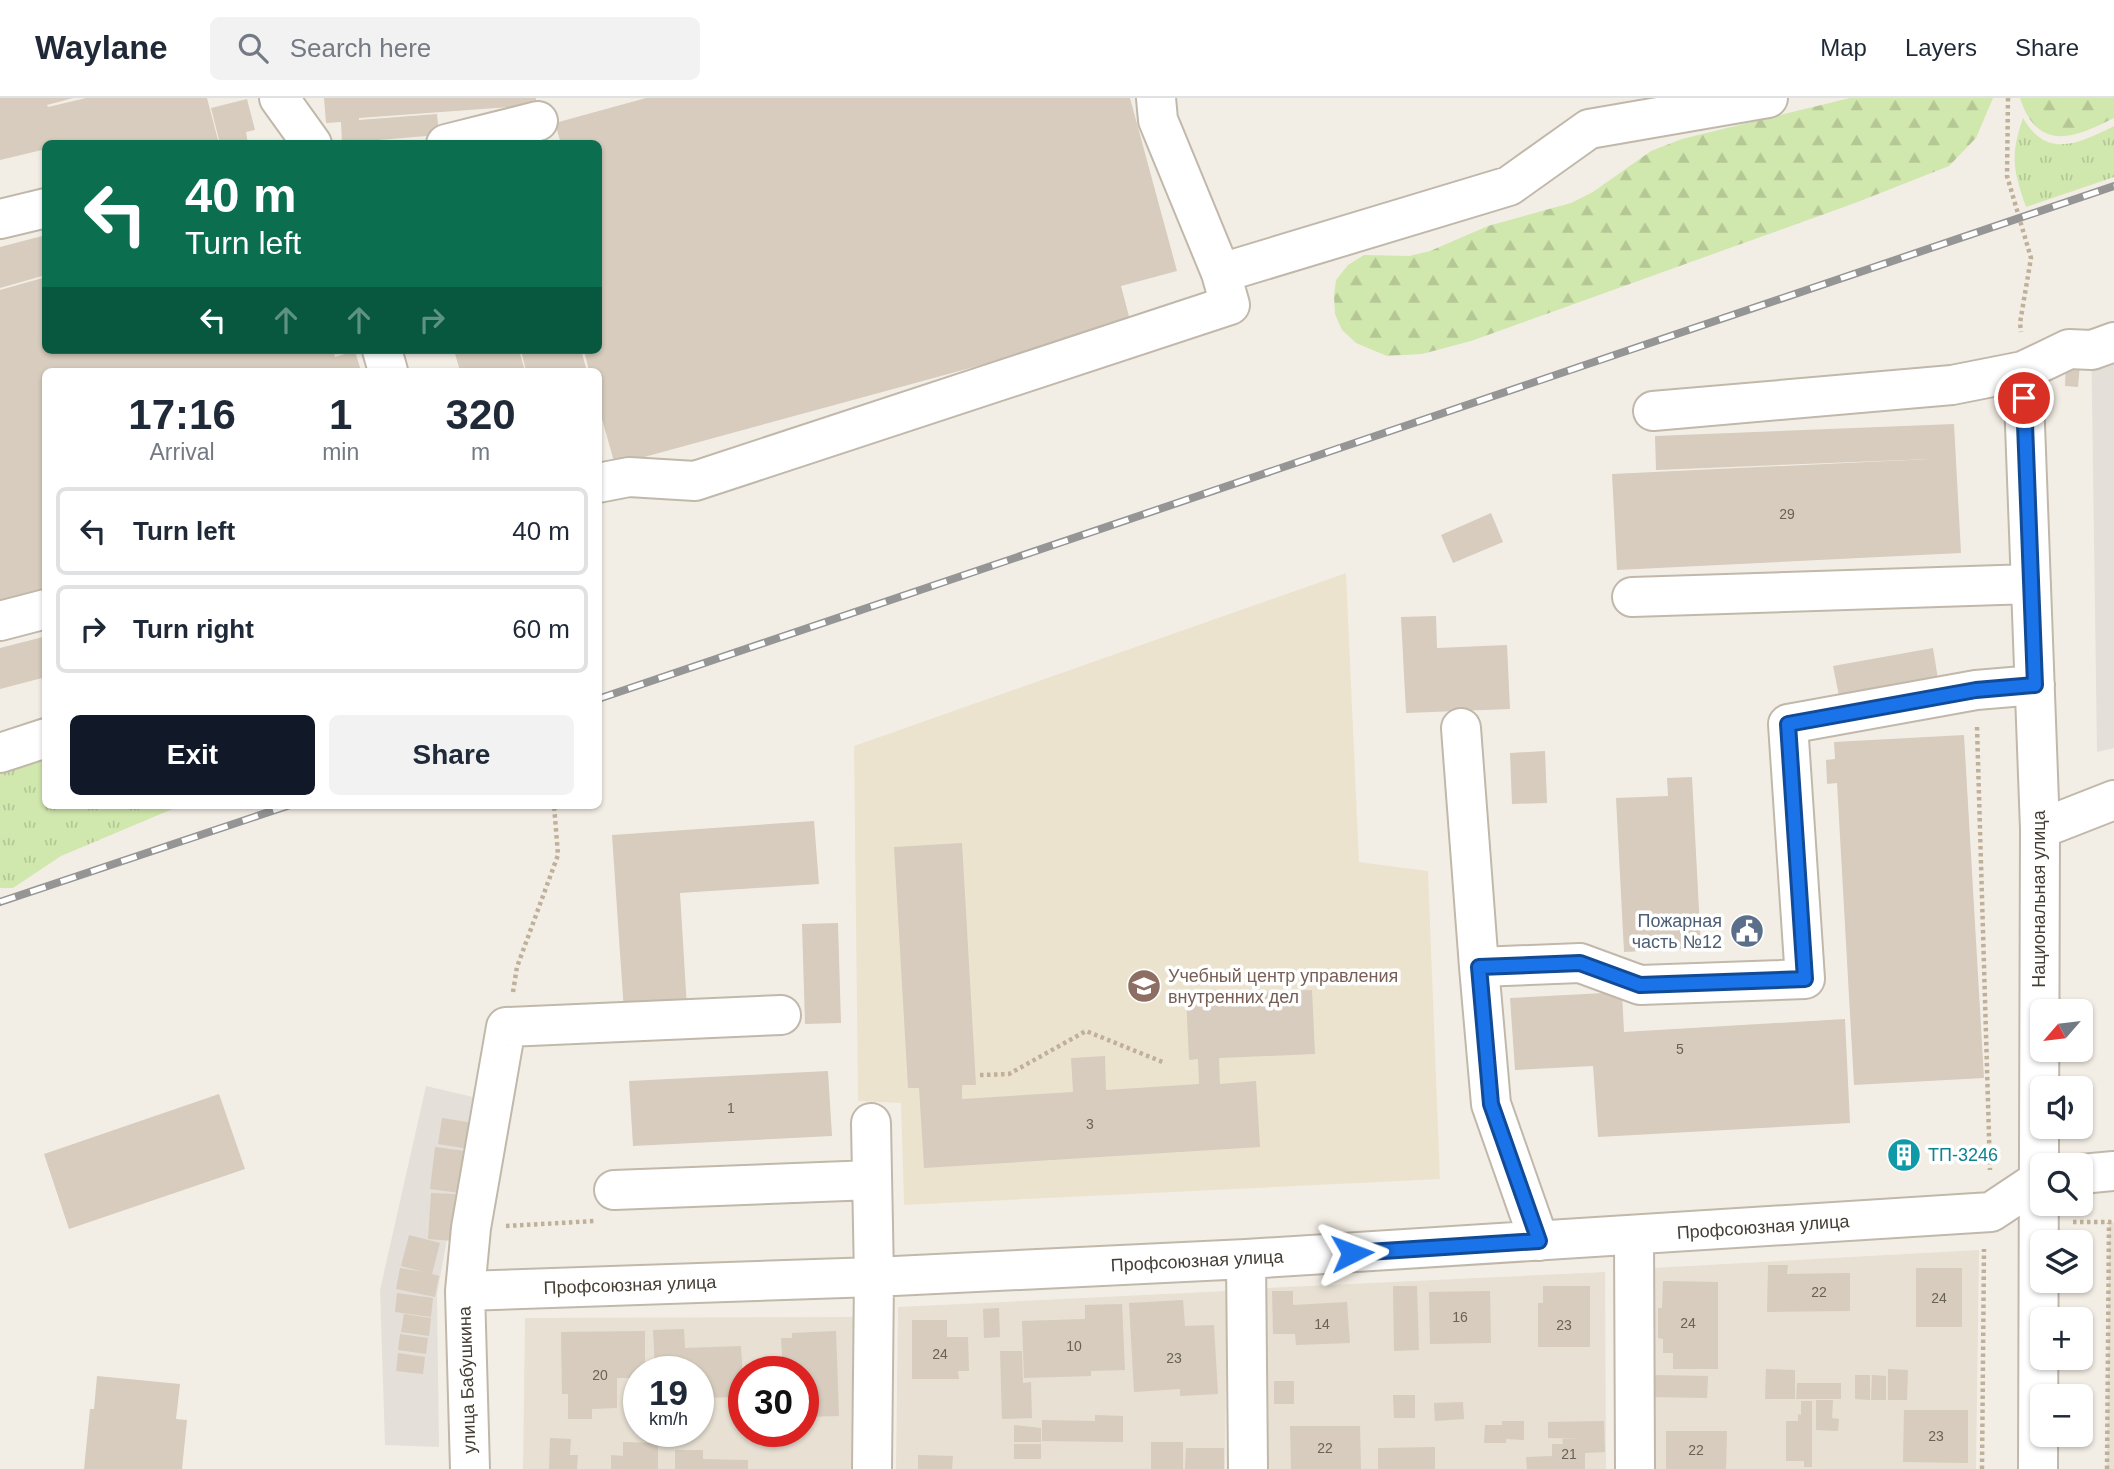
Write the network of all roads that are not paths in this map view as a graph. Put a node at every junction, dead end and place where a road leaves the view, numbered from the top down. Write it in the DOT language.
graph roads {
  1 [pos="279,98"];
  2 [pos="1156,98"];
  3 [pos="1768,98"];
  4 [pos="1588,113"];
  5 [pos="538,121"];
  6 [pos="308,140"];
  7 [pos="462,140"];
  8 [pos="42,209"];
  9 [pos="0,219"];
  10 [pos="1221,273"];
  11 [pos="2114,342"];
  12 [pos="2023,372"];
  13 [pos="1653,411"];
  14 [pos="602,482"];
  15 [pos="2031,584"];
  16 [pos="1632,597"];
  17 [pos="42,610"];
  18 [pos="0,621"];
  19 [pos="2035,685"];
  20 [pos="1461,728"];
  21 [pos="42,739"];
  22 [pos="0,753"];
  23 [pos="2114,800"];
  24 [pos="2040,829"];
  25 [pos="1479,967"];
  26 [pos="781,1014"];
  27 [pos="871,1123"];
  28 [pos="2041,1153"];
  29 [pos="2114,1171"];
  30 [pos="2093,1173"];
  31 [pos="872,1180"];
  32 [pos="2030,1185"];
  33 [pos="614,1190"];
  34 [pos="2041,1216"];
  35 [pos="1634,1236"];
  36 [pos="1539,1241"];
  37 [pos="1246,1259"];
  38 [pos="874,1277"];
  39 [pos="465,1291"];
  40 [pos="470,1469"];
  41 [pos="872,1469"];
  42 [pos="1248,1469"];
  43 [pos="1635,1469"];
  44 [pos="2038,1469"];
  1 -- 6 [label="street"];
  2 -- 10 [label="street"];
  3 -- 4 [label="street"];
  4 -- 10 [label="street"];
  5 -- 7 [label="street"];
  8 -- 9 [label="street"];
  10 -- 14 [label="street"];
  11 -- 12 [label="street"];
  12 -- 13 [label="street"];
  12 -- 15 [label="street, Национальная улица"];
  15 -- 16 [label="street"];
  15 -- 19 [label="street, Национальная улица"];
  17 -- 18 [label="street"];
  19 -- 24 [label="street, Национальная улица"];
  19 -- 25 [label="street"];
  20 -- 25 [label="street"];
  21 -- 22 [label="street"];
  23 -- 24 [label="street"];
  24 -- 28 [label="street, Национальная улица"];
  25 -- 36 [label="street"];
  26 -- 39 [label="street, улица Бабушкина"];
  27 -- 31 [label="street"];
  29 -- 30 [label="street"];
  31 -- 33 [label="street"];
  31 -- 38 [label="street"];
  32 -- 35 [label="street, Профсоюзная улица"];
  34 -- 44 [label="street, Национальная улица"];
  35 -- 36 [label="street, Профсоюзная улица"];
  35 -- 43 [label="street"];
  36 -- 37 [label="street, Профсоюзная улица"];
  37 -- 38 [label="street, Профсоюзная улица"];
  37 -- 42 [label="street"];
  38 -- 39 [label="street, Профсоюзная улица"];
  38 -- 41 [label="street"];
  39 -- 40 [label="street, улица Бабушкина"];
}
